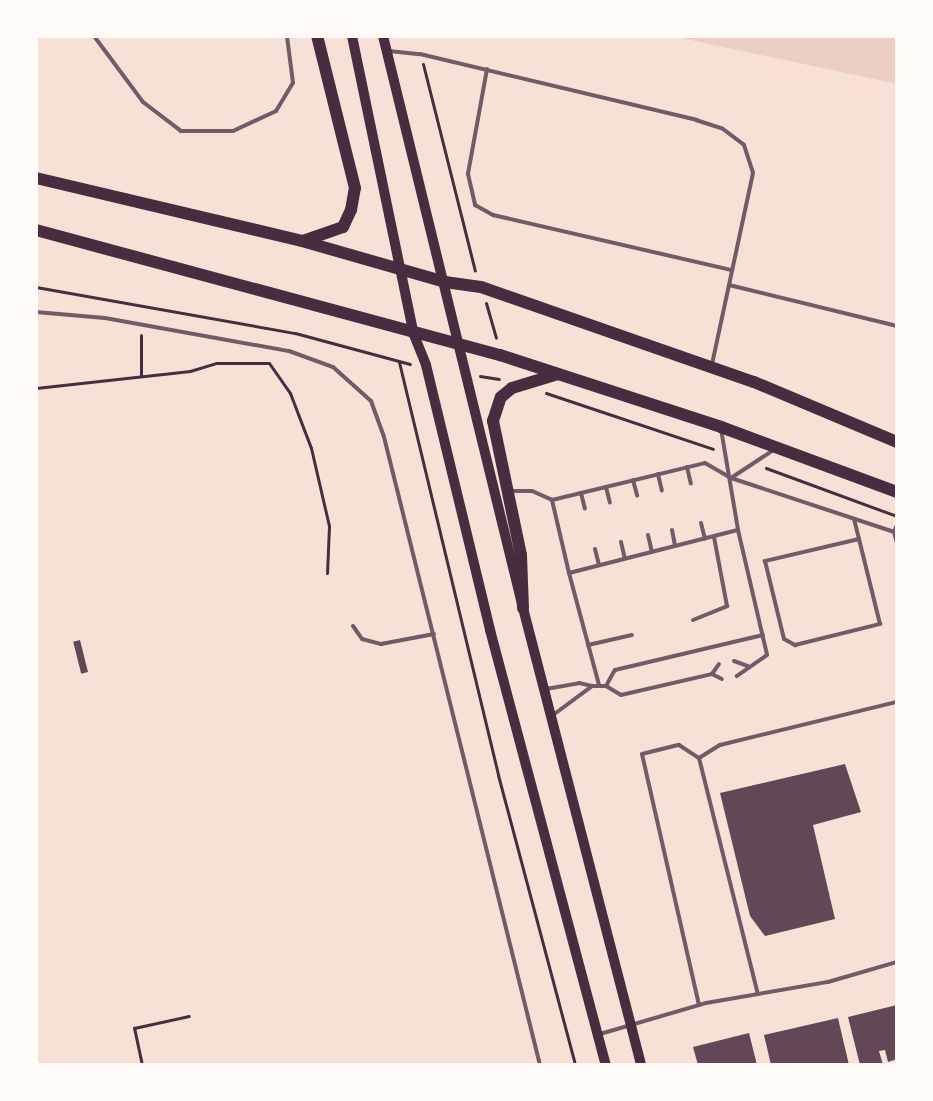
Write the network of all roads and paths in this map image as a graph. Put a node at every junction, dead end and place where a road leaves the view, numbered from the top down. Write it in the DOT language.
graph roads {
  1 [pos="94,36"];
  2 [pos="287,36"];
  3 [pos="317,36"];
  4 [pos="352,36"];
  5 [pos="383,36"];
  6 [pos="387,51"];
  7 [pos="420,54"];
  8 [pos="487,69"];
  9 [pos="36,178"];
  10 [pos="36,230"];
  11 [pos="463,231"];
  12 [pos="302,241"];
  13 [pos="398,270"];
  14 [pos="732,270"];
  15 [pos="445,282"];
  16 [pos="729,285"];
  17 [pos="36,287"];
  18 [pos="146,306"];
  19 [pos="36,312"];
  20 [pos="142,324"];
  21 [pos="897,326"];
  22 [pos="414,335"];
  23 [pos="457,343"];
  24 [pos="712,367"];
  25 [pos="560,374"];
  26 [pos="141,376"];
  27 [pos="487,377"];
  28 [pos="496,379"];
  29 [pos="36,388"];
  30 [pos="721,427"];
  31 [pos="897,442"];
  32 [pos="779,447"];
  33 [pos="687,467"];
  34 [pos="658,474"];
  35 [pos="731,478"];
  36 [pos="633,480"];
  37 [pos="691,484"];
  38 [pos="606,487"];
  39 [pos="506,491"];
  40 [pos="662,491"];
  41 [pos="897,492"];
  42 [pos="581,493"];
  43 [pos="637,496"];
  44 [pos="552,500"];
  45 [pos="610,503"];
  46 [pos="585,510"];
  47 [pos="854,519"];
  48 [pos="701,523"];
  49 [pos="897,524"];
  50 [pos="672,530"];
  51 [pos="738,530"];
  52 [pos="894,532"];
  53 [pos="648,535"];
  54 [pos="714,537"];
  55 [pos="704,539"];
  56 [pos="859,539"];
  57 [pos="621,542"];
  58 [pos="897,543"];
  59 [pos="675,546"];
  60 [pos="595,549"];
  61 [pos="652,552"];
  62 [pos="625,559"];
  63 [pos="599,565"];
  64 [pos="327,573"];
  65 [pos="569,573"];
  66 [pos="523,608"];
  67 [pos="693,620"];
  68 [pos="353,626"];
  69 [pos="434,634"];
  70 [pos="632,635"];
  71 [pos="762,635"];
  72 [pos="588,645"];
  73 [pos="734,662"];
  74 [pos="719,664"];
  75 [pos="748,666"];
  76 [pos="712,674"];
  77 [pos="737,676"];
  78 [pos="722,680"];
  79 [pos="599,685"];
  80 [pos="592,686"];
  81 [pos="606,686"];
  82 [pos="546,689"];
  83 [pos="897,702"];
  84 [pos="553,715"];
  85 [pos="699,758"];
  86 [pos="897,962"];
  87 [pos="758,994"];
  88 [pos="699,1005"];
  89 [pos="189,1016"];
  90 [pos="631,1025"];
  91 [pos="598,1034"];
  92 [pos="142,1065"];
  93 [pos="540,1065"];
  94 [pos="575,1065"];
  95 [pos="606,1065"];
  96 [pos="641,1065"];
  1 -- 2 [label="lane"];
  3 -- 12 [label="main road"];
  4 -- 13 [label="main road"];
  5 -- 6 [label="main road"];
  6 -- 7 [label="lane"];
  6 -- 15 [label="main road"];
  7 -- 8 [label="lane"];
  7 -- 11 [label="path"];
  8 -- 14 [label="lane"];
  8 -- 14 [label="lane"];
  9 -- 12 [label="main road"];
  10 -- 22 [label="main road"];
  12 -- 13 [label="main road"];
  13 -- 15 [label="main road"];
  13 -- 22 [label="main road"];
  14 -- 16 [label="lane"];
  15 -- 23 [label="main road"];
  15 -- 24 [label="main road"];
  16 -- 21 [label="lane"];
  16 -- 24 [label="lane"];
  17 -- 18 [label="path"];
  18 -- 20 [label="path"];
  18 -- 94 [label="path"];
  19 -- 20 [label="lane"];
  20 -- 26 [label="path"];
  20 -- 69 [label="lane"];
  22 -- 23 [label="main road"];
  22 -- 91 [label="main road"];
  23 -- 25 [label="main road"];
  23 -- 66 [label="main road"];
  24 -- 31 [label="main road"];
  25 -- 30 [label="main road"];
  25 -- 39 [label="main road"];
  26 -- 29 [label="path"];
  26 -- 64 [label="path"];
  27 -- 28 [label="path"];
  30 -- 32 [label="main road"];
  30 -- 35 [label="lane"];
  32 -- 35 [label="lane"];
  32 -- 41 [label="main road"];
  33 -- 34 [label="lane"];
  33 -- 35 [label="lane"];
  33 -- 37 [label="lane"];
  34 -- 36 [label="lane"];
  34 -- 40 [label="lane"];
  35 -- 47 [label="lane"];
  35 -- 51 [label="lane"];
  36 -- 38 [label="lane"];
  36 -- 43 [label="lane"];
  38 -- 42 [label="lane"];
  38 -- 45 [label="lane"];
  39 -- 44 [label="lane"];
  39 -- 66 [label="main road"];
  42 -- 44 [label="lane"];
  42 -- 46 [label="lane"];
  44 -- 65 [label="lane"];
  47 -- 52 [label="lane"];
  47 -- 56 [label="lane"];
  48 -- 55 [label="lane"];
  49 -- 52 [label="lane"];
  50 -- 59 [label="lane"];
  51 -- 54 [label="lane"];
  51 -- 71 [label="lane"];
  52 -- 58 [label="lane"];
  53 -- 61 [label="lane"];
  54 -- 55 [label="lane"];
  54 -- 67 [label="lane"];
  55 -- 59 [label="lane"];
  56 -- 56 [label="lane"];
  57 -- 62 [label="lane"];
  59 -- 61 [label="lane"];
  60 -- 63 [label="lane"];
  61 -- 62 [label="lane"];
  62 -- 63 [label="lane"];
  63 -- 65 [label="lane"];
  65 -- 72 [label="lane"];
  66 -- 82 [label="main road"];
  68 -- 69 [label="lane"];
  69 -- 93 [label="lane"];
  70 -- 72 [label="lane"];
  71 -- 75 [label="lane"];
  71 -- 81 [label="lane"];
  72 -- 79 [label="lane"];
  73 -- 75 [label="lane"];
  74 -- 76 [label="lane"];
  75 -- 77 [label="lane"];
  76 -- 78 [label="lane"];
  76 -- 81 [label="lane"];
  79 -- 80 [label="lane"];
  79 -- 81 [label="lane"];
  80 -- 82 [label="lane"];
  80 -- 84 [label="lane"];
  82 -- 84 [label="main road"];
  83 -- 85 [label="lane"];
  84 -- 90 [label="main road"];
  85 -- 87 [label="lane"];
  85 -- 88 [label="lane"];
  86 -- 87 [label="lane"];
  87 -- 88 [label="lane"];
  88 -- 90 [label="lane"];
  89 -- 92 [label="path"];
  90 -- 91 [label="lane"];
  90 -- 96 [label="main road"];
  91 -- 95 [label="main road"];
}
